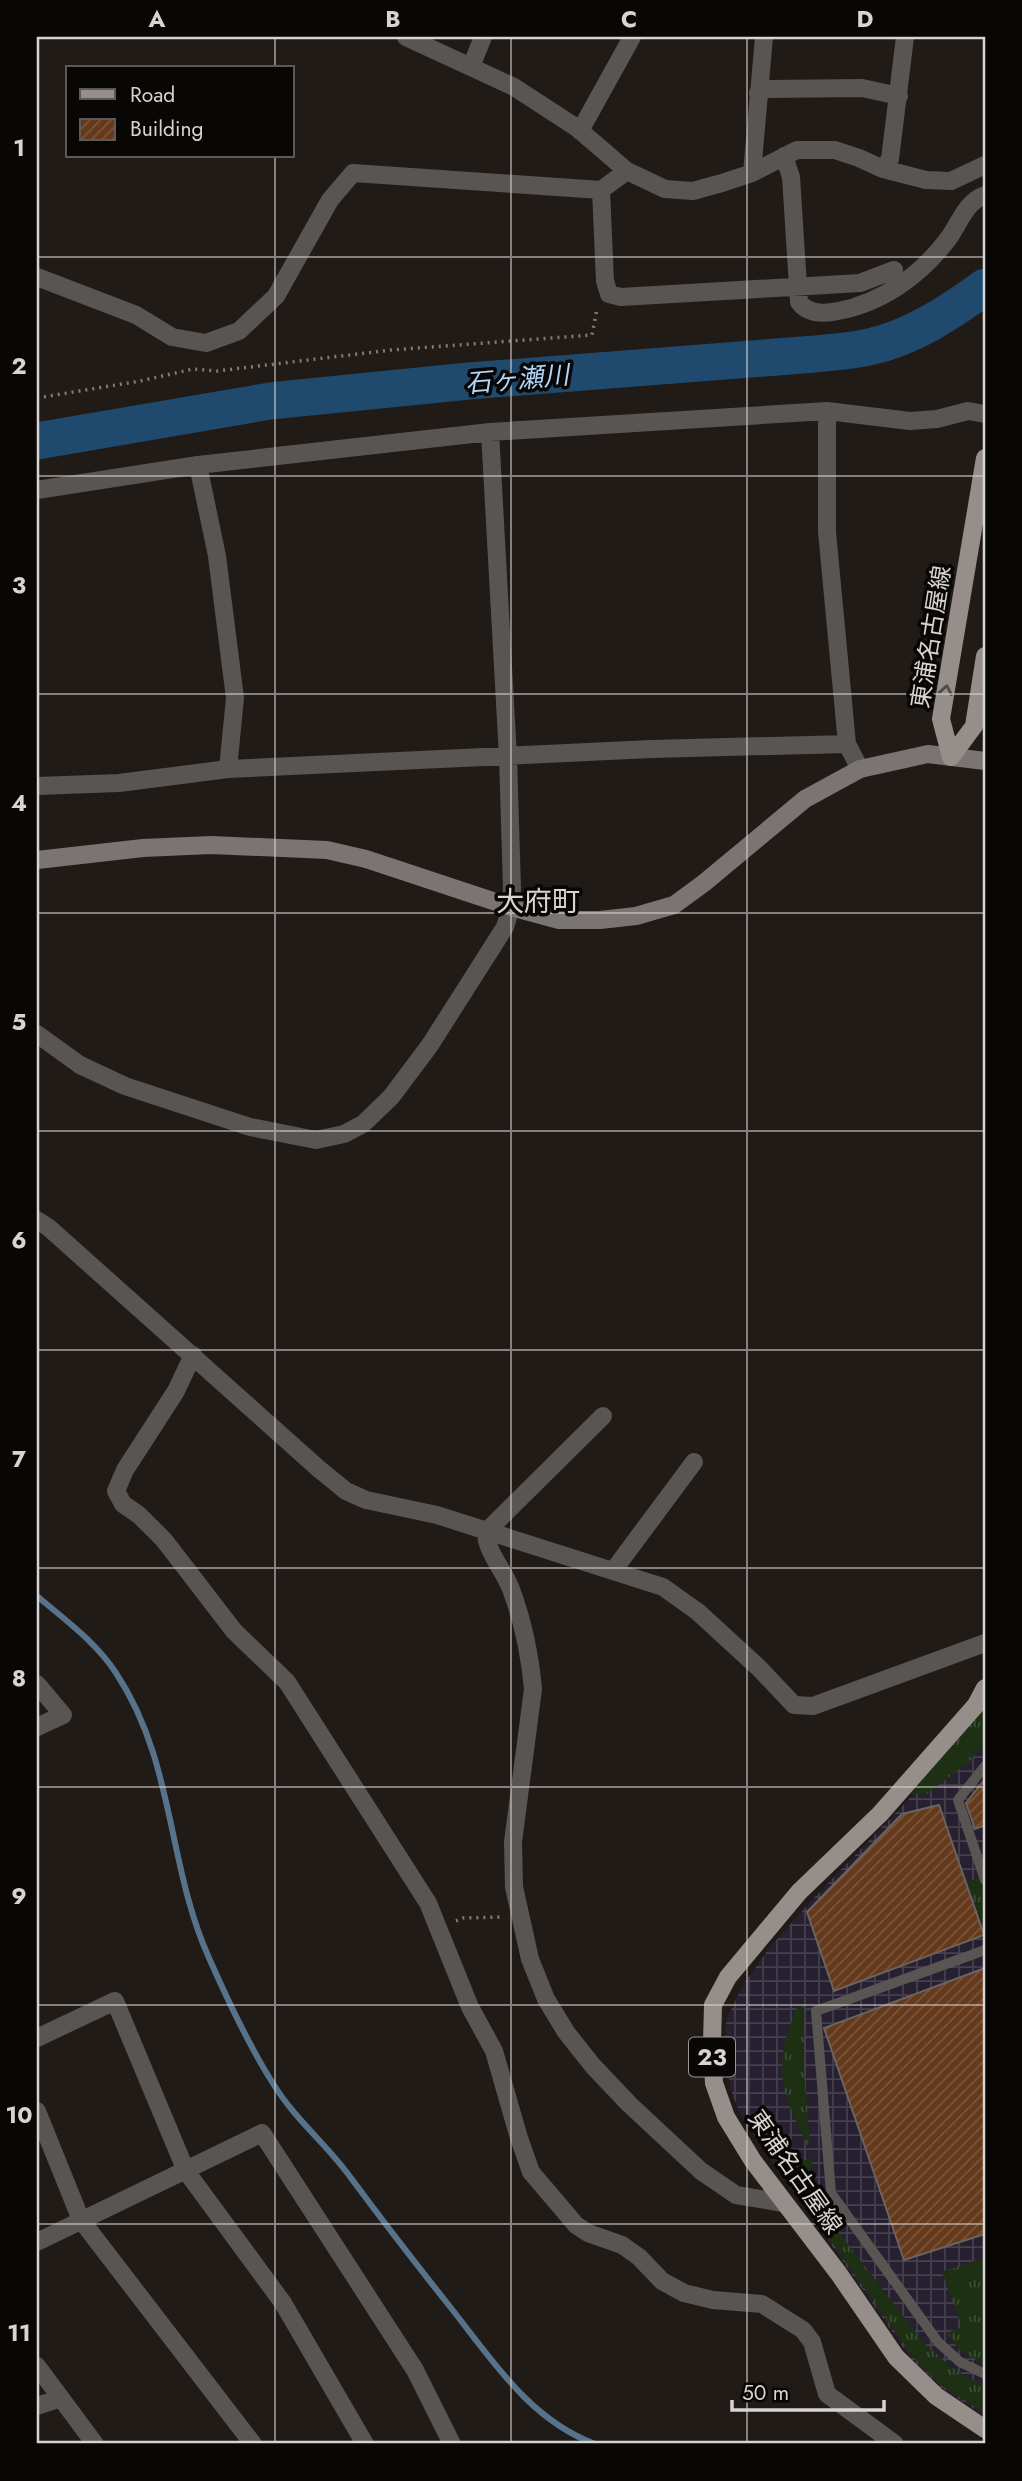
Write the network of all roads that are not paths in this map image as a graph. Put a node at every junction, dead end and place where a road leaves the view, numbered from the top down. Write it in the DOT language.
graph roads {
  1 [pos="405,37"];
  2 [pos="483,37"];
  3 [pos="632,37"];
  4 [pos="764,37"];
  5 [pos="905,37"];
  6 [pos="471,67"];
  7 [pos="758,93"];
  8 [pos="899,96"];
  9 [pos="580,131"];
  10 [pos="784,156"];
  11 [pos="985,165"];
  12 [pos="883,169"];
  13 [pos="627,171"];
  14 [pos="752,173"];
  15 [pos="601,190"];
  16 [pos="985,195"];
  17 [pos="894,270"];
  18 [pos="37,277"];
  19 [pos="798,287"];
  20 [pos="827,411"];
  21 [pos="985,414"];
  22 [pos="490,432"];
  23 [pos="985,458"];
  24 [pos="198,465"];
  25 [pos="37,489"];
  26 [pos="985,656"];
  27 [pos="847,744"];
  28 [pos="508,757"];
  29 [pos="951,757"];
  30 [pos="985,761"];
  31 [pos="228,769"];
  32 [pos="860,769"];
  33 [pos="37,786"];
  34 [pos="37,860"];
  35 [pos="511,907"];
  36 [pos="37,1034"];
  37 [pos="37,1220"];
  38 [pos="193,1355"];
  39 [pos="603,1416"];
  40 [pos="694,1462"];
  41 [pos="486,1532"];
  42 [pos="612,1571"];
  43 [pos="985,1643"];
  44 [pos="37,1684"];
  45 [pos="985,1688"];
  46 [pos="37,1727"];
  47 [pos="985,1766"];
  48 [pos="985,1880"];
  49 [pos="985,1950"];
  50 [pos="37,2038"];
  51 [pos="37,2110"];
  52 [pos="186,2171"];
  53 [pos="784,2203"];
  54 [pos="81,2220"];
  55 [pos="37,2242"];
  56 [pos="37,2366"];
  57 [pos="985,2374"];
  58 [pos="61,2398"];
  59 [pos="37,2406"];
  60 [pos="985,2429"];
  61 [pos="95,2444"];
  62 [pos="253,2444"];
  63 [pos="365,2444"];
  64 [pos="452,2444"];
  65 [pos="895,2444"];
  1 -- 6 [label="street"];
  2 -- 6 [label="street"];
  3 -- 9 [label="street"];
  4 -- 7 [label="street"];
  5 -- 8 [label="street"];
  6 -- 9 [label="street"];
  7 -- 8 [label="street"];
  7 -- 14 [label="street"];
  8 -- 12 [label="street"];
  9 -- 13 [label="street"];
  10 -- 12 [label="street"];
  10 -- 14 [label="street"];
  10 -- 19 [label="street"];
  11 -- 12 [label="street"];
  13 -- 14 [label="street"];
  13 -- 15 [label="street"];
  15 -- 18 [label="street"];
  15 -- 19 [label="street"];
  16 -- 19 [label="street"];
  17 -- 19 [label="street"];
  20 -- 21 [label="street"];
  20 -- 22 [label="street"];
  20 -- 27 [label="street"];
  22 -- 24 [label="street"];
  22 -- 28 [label="street"];
  29 -- 23 [label="main road, 東浦名古屋線, one-way"];
  24 -- 25 [label="street"];
  24 -- 31 [label="street"];
  26 -- 29 [label="main road"];
  27 -- 28 [label="street"];
  27 -- 32 [label="street"];
  28 -- 31 [label="street"];
  28 -- 35 [label="street"];
  29 -- 30 [label="street"];
  29 -- 32 [label="street"];
  31 -- 33 [label="street"];
  32 -- 35 [label="street"];
  34 -- 35 [label="street"];
  35 -- 36 [label="street"];
  37 -- 38 [label="street"];
  38 -- 41 [label="street"];
  38 -- 65 [label="street"];
  39 -- 41 [label="street"];
  40 -- 42 [label="street"];
  41 -- 42 [label="street"];
  41 -- 53 [label="street"];
  42 -- 43 [label="street"];
  44 -- 46 [label="street"];
  45 -- 53 [label="main road, 東浦名古屋線 / 23"];
  47 -- 48 [label="lane"];
  49 -- 57 [label="lane"];
  50 -- 52 [label="street"];
  51 -- 54 [label="street"];
  52 -- 54 [label="street"];
  52 -- 63 [label="street"];
  52 -- 64 [label="street"];
  53 -- 60 [label="main road, 東浦名古屋線 / 23"];
  54 -- 55 [label="street"];
  54 -- 62 [label="street"];
  56 -- 58 [label="street"];
  58 -- 59 [label="street"];
  58 -- 61 [label="street"];
}
